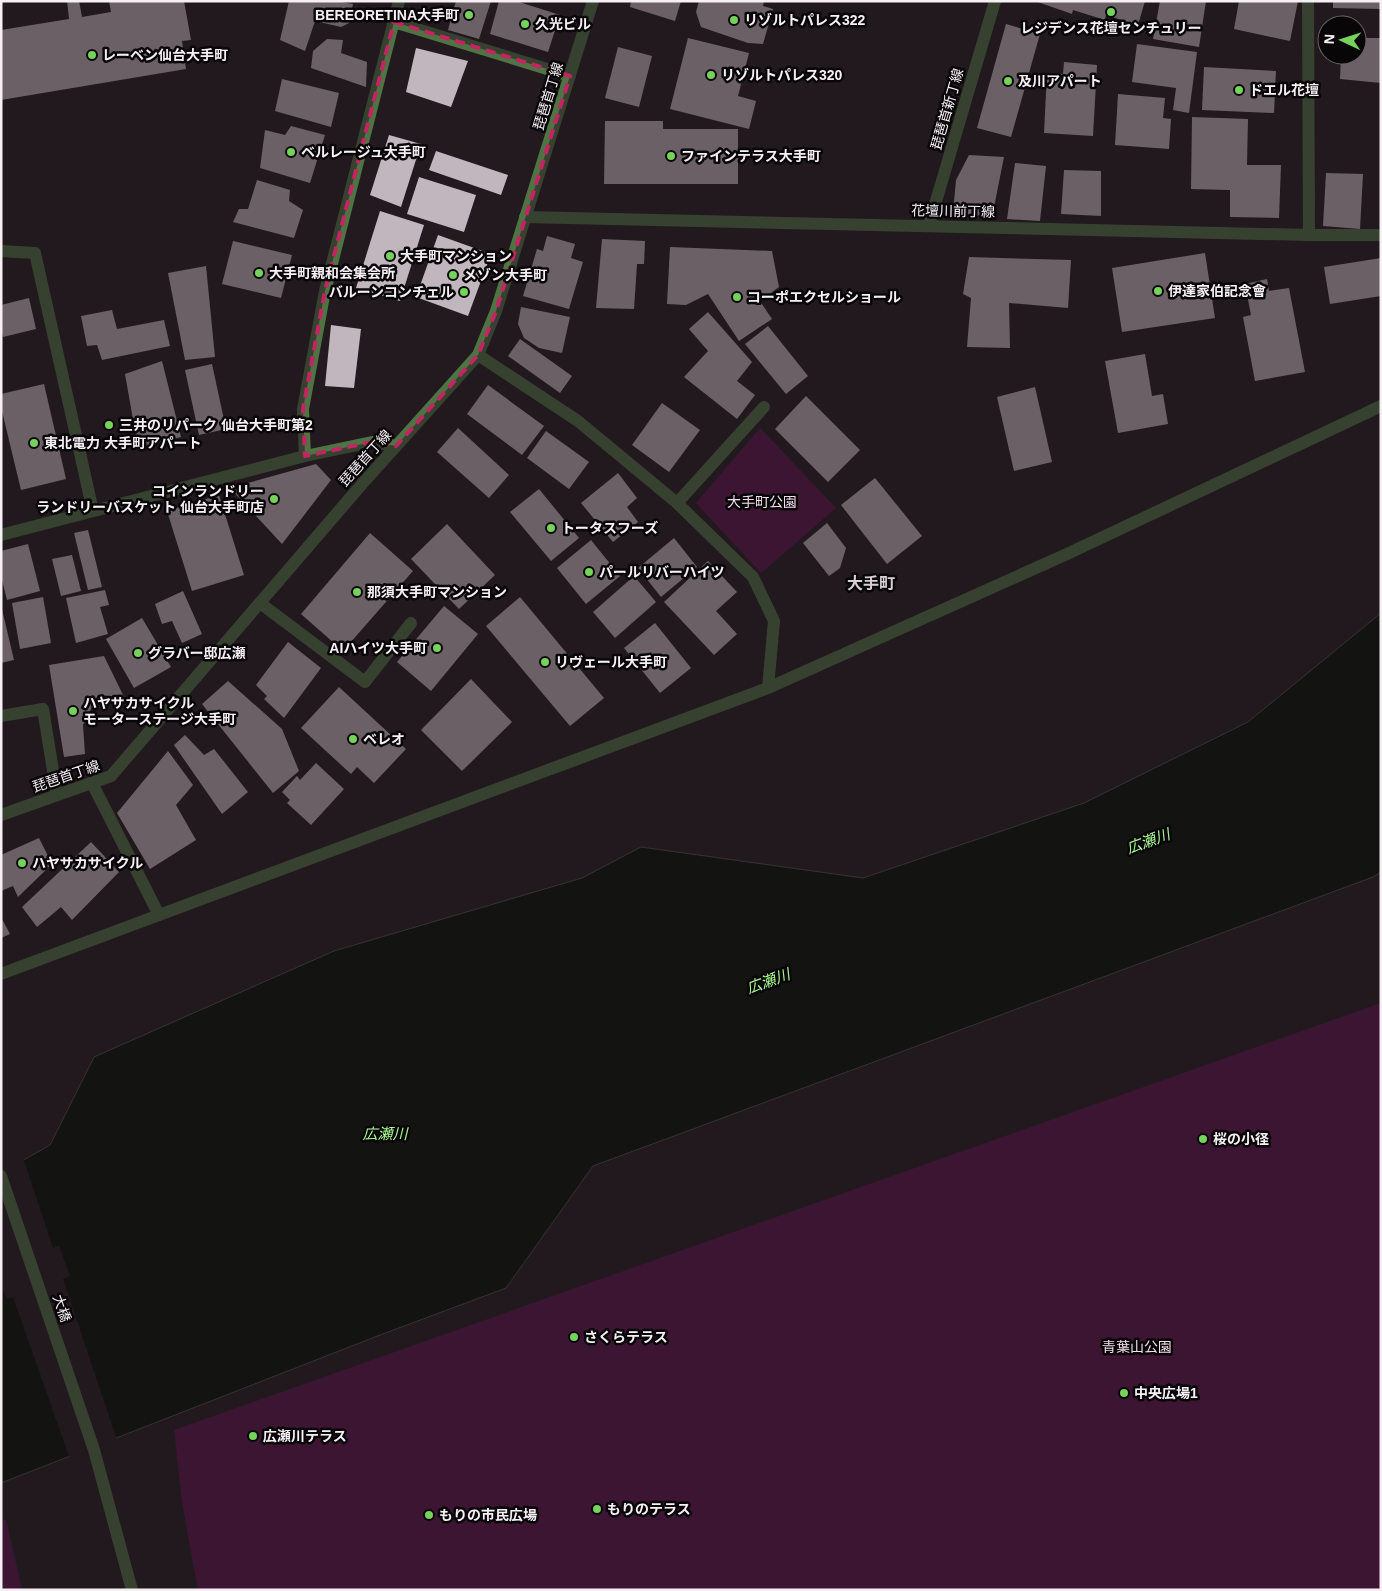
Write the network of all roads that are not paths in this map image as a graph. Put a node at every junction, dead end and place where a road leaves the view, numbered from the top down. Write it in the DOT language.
graph roads {
  1 [pos="399,1"];
  2 [pos="593,1"];
  3 [pos="995,1"];
  4 [pos="1308,2"];
  5 [pos="394,22"];
  6 [pos="570,76"];
  7 [pos="525,217"];
  8 [pos="929,225"];
  9 [pos="1309,235"];
  10 [pos="1381,235"];
  11 [pos="1,250"];
  12 [pos="478,354"];
  13 [pos="1381,406"];
  14 [pos="764,407"];
  15 [pos="396,446"];
  16 [pos="305,456"];
  17 [pos="677,503"];
  18 [pos="93,511"];
  19 [pos="1,535"];
  20 [pos="260,603"];
  21 [pos="411,622"];
  22 [pos="768,688"];
  23 [pos="1,716"];
  24 [pos="92,782"];
  25 [pos="57,795"];
  26 [pos="1,815"];
  27 [pos="159,915"];
  28 [pos="1,974"];
  29 [pos="1,1176"];
  30 [pos="132,1590"];
  1 -- 5 [label="street"];
  2 -- 6 [label="street, 琵琶首丁線"];
  3 -- 8 [label="street, 琵琶首新丁線"];
  4 -- 9 [label="street"];
  5 -- 6 [label="street"];
  5 -- 16 [label="street"];
  6 -- 7 [label="street, 琵琶首丁線"];
  7 -- 8 [label="street, 花壇川前丁線"];
  7 -- 12 [label="street, 琵琶首丁線"];
  8 -- 9 [label="street, 花壇川前丁線"];
  9 -- 10 [label="street, 花壇川前丁線"];
  11 -- 18 [label="street"];
  12 -- 15 [label="street, 琵琶首丁線"];
  12 -- 17 [label="street"];
  13 -- 22 [label="street"];
  14 -- 17 [label="street"];
  15 -- 16 [label="street"];
  15 -- 20 [label="street, 琵琶首丁線"];
  16 -- 18 [label="street"];
  17 -- 22 [label="street"];
  18 -- 19 [label="street"];
  20 -- 21 [label="street"];
  20 -- 24 [label="street, 琵琶首丁線"];
  22 -- 27 [label="street"];
  23 -- 25 [label="street"];
  24 -- 25 [label="street, 琵琶首丁線"];
  24 -- 27 [label="street"];
  25 -- 26 [label="street, 琵琶首丁線"];
  27 -- 28 [label="street"];
  29 -- 30 [label="street, 大橋"];
}
